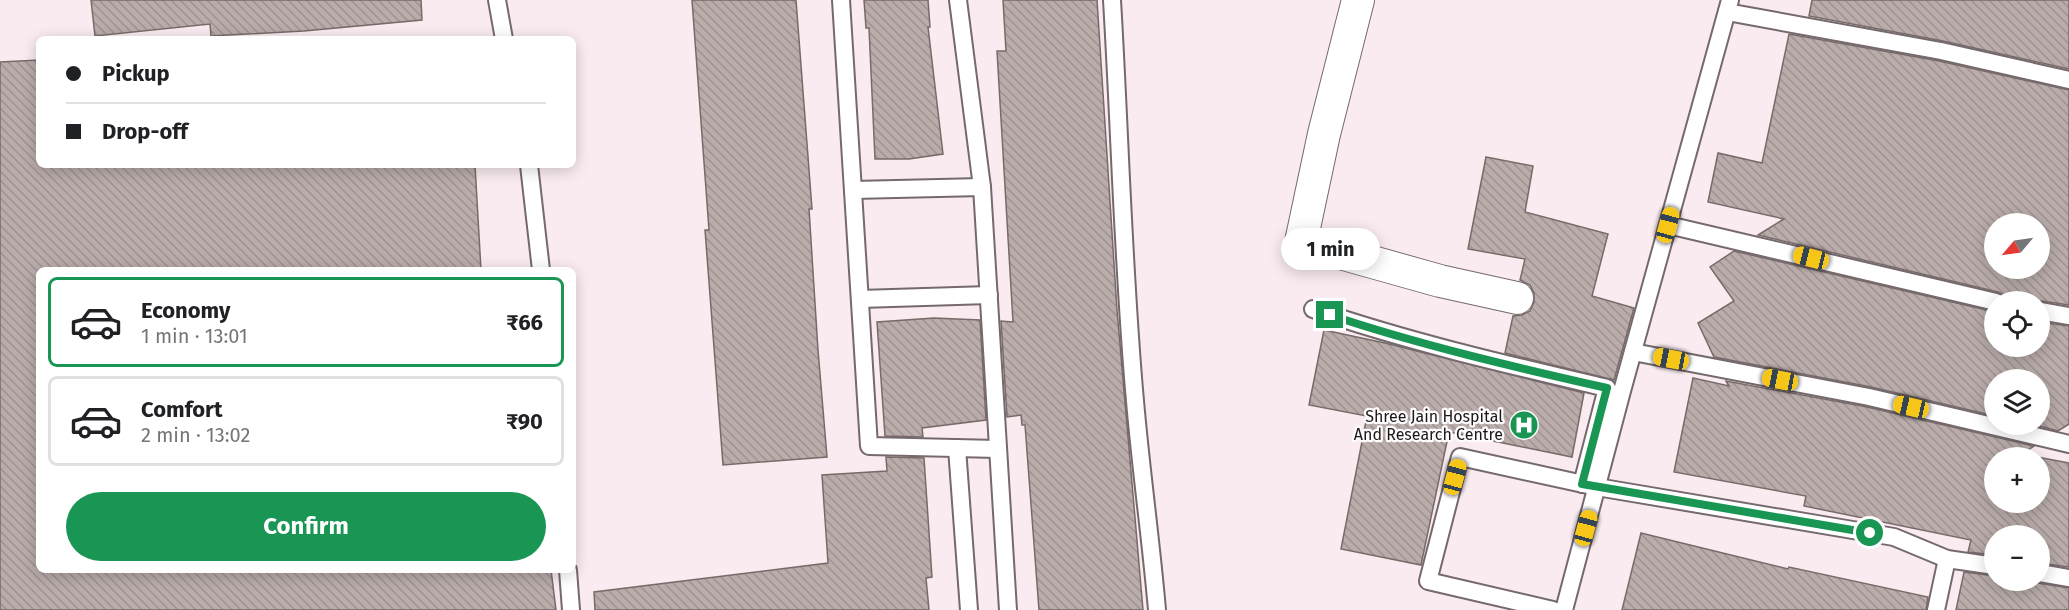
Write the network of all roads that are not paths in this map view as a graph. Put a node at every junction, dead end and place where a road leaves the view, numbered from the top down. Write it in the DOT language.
graph roads {
  1 [pos="497,0"];
  2 [pos="841,0"];
  3 [pos="958,0"];
  4 [pos="1112,0"];
  5 [pos="1358,0"];
  6 [pos="1729,6"];
  7 [pos="503,36"];
  8 [pos="2069,80"];
  9 [pos="529,168"];
  10 [pos="982,187"];
  11 [pos="853,190"];
  12 [pos="1668,225"];
  13 [pos="541,267"];
  14 [pos="989,295"];
  15 [pos="1517,298"];
  16 [pos="860,299"];
  17 [pos="1984,299"];
  18 [pos="1313,309"];
  19 [pos="2050,313"];
  20 [pos="2069,316"];
  21 [pos="1633,352"];
  22 [pos="2069,444"];
  23 [pos="957,448"];
  24 [pos="998,449"];
  25 [pos="1589,485"];
  26 [pos="1947,559"];
  27 [pos="1984,564"];
  28 [pos="568,573"];
  29 [pos="2050,575"];
  30 [pos="2069,578"];
  31 [pos="571,610"];
  32 [pos="969,610"];
  33 [pos="1008,610"];
  34 [pos="1157,610"];
  35 [pos="1553,610"];
  36 [pos="1564,610"];
  37 [pos="1936,610"];
  1 -- 7 [label="lane"];
  2 -- 11 [label="lane"];
  3 -- 10 [label="lane"];
  4 -- 34 [label="lane"];
  5 -- 15 [label="street"];
  6 -- 8 [label="lane"];
  6 -- 12 [label="lane"];
  9 -- 13 [label="lane"];
  10 -- 11 [label="lane"];
  10 -- 14 [label="lane"];
  11 -- 16 [label="lane"];
  12 -- 17 [label="lane"];
  12 -- 21 [label="lane"];
  14 -- 16 [label="lane"];
  14 -- 24 [label="lane"];
  16 -- 23 [label="lane"];
  18 -- 25 [label="lane"];
  19 -- 20 [label="lane"];
  21 -- 22 [label="lane"];
  21 -- 25 [label="lane"];
  23 -- 24 [label="lane"];
  23 -- 32 [label="lane"];
  24 -- 33 [label="lane"];
  25 -- 26 [label="lane"];
  25 -- 35 [label="lane"];
  25 -- 36 [label="lane"];
  26 -- 27 [label="lane"];
  26 -- 37 [label="lane"];
  28 -- 31 [label="lane"];
  29 -- 30 [label="lane"];
}
